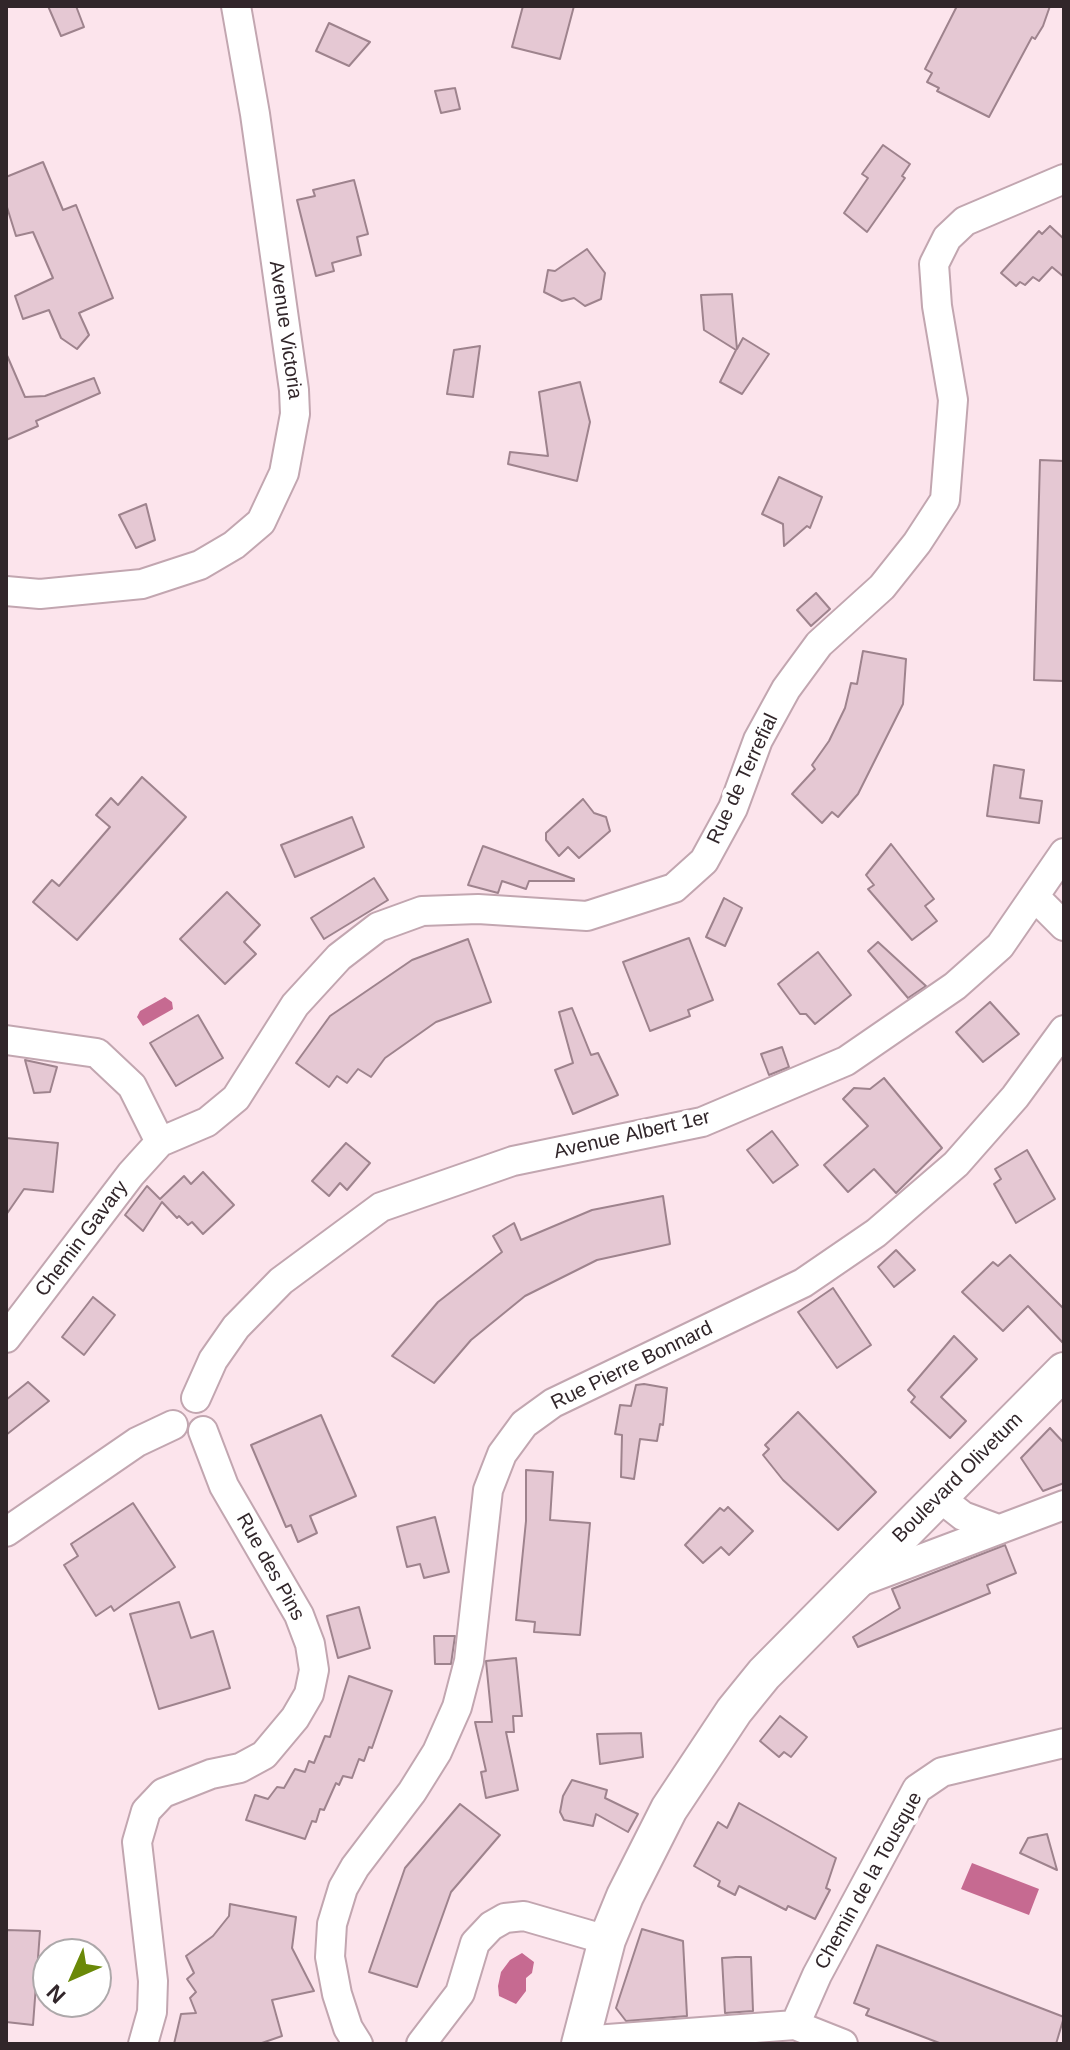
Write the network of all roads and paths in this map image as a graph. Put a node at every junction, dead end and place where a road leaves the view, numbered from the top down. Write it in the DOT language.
graph roads {
  1 [pos="236,6"];
  2 [pos="1064,179"];
  3 [pos="6,591"];
  4 [pos="1064,853"];
  5 [pos="1035,897"];
  6 [pos="1064,926"];
  7 [pos="1064,1030"];
  8 [pos="6,1040"];
  9 [pos="160,1142"];
  10 [pos="6,1338"];
  11 [pos="1064,1371"];
  12 [pos="196,1398"];
  13 [pos="173,1425"];
  14 [pos="203,1431"];
  15 [pos="940,1498"];
  16 [pos="1064,1505"];
  17 [pos="998,1529"];
  18 [pos="6,1532"];
  19 [pos="852,1585"];
  20 [pos="1064,1743"];
  21 [pos="607,1940"];
  22 [pos="795,2025"];
  23 [pos="580,2042"];
  24 [pos="143,2044"];
  25 [pos="358,2044"];
  26 [pos="421,2044"];
  27 [pos="843,2044"];
  1 -- 3 [label="street, Avenue Victoria"];
  2 -- 9 [label="street, Rue de Terrefial"];
  4 -- 5 [label="street, Avenue Albert 1er"];
  5 -- 6 [label="street"];
  5 -- 12 [label="street, Avenue Albert 1er"];
  7 -- 25 [label="street, Rue Pierre Bonnard"];
  8 -- 9 [label="street"];
  9 -- 10 [label="street, Chemin Gavary"];
  11 -- 15 [label="main road, Boulevard Olivetum"];
  12 -- 13 [label="street"];
  12 -- 14 [label="street"];
  13 -- 14 [label="street"];
  13 -- 18 [label="street"];
  14 -- 24 [label="street, Rue des Pins"];
  15 -- 17 [label="street"];
  15 -- 19 [label="main road, Boulevard Olivetum"];
  16 -- 17 [label="street"];
  17 -- 19 [label="street"];
  19 -- 21 [label="main road, Boulevard Olivetum"];
  20 -- 22 [label="street, Chemin de la Tousque"];
  21 -- 23 [label="main road, Boulevard Olivetum"];
  21 -- 26 [label="street"];
  22 -- 23 [label="street"];
  22 -- 27 [label="street"];
}
